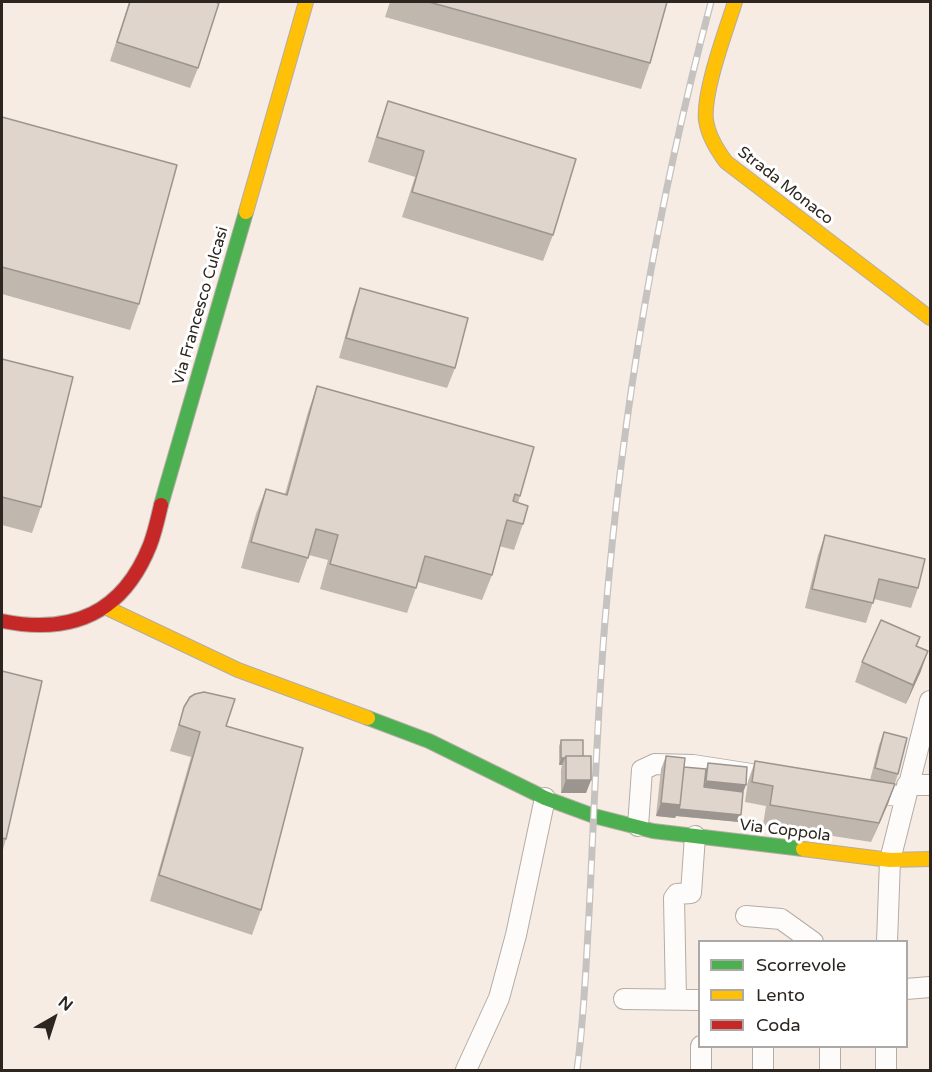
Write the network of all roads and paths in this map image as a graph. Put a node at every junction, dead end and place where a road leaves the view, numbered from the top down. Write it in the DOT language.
graph roads {
  1 [pos="306,2"];
  2 [pos="735,2"];
  3 [pos="930,318"];
  4 [pos="105,607"];
  5 [pos="2,621"];
  6 [pos="930,701"];
  7 [pos="799,781"];
  8 [pos="930,785"];
  9 [pos="846,788"];
  10 [pos="906,791"];
  11 [pos="545,798"];
  12 [pos="638,826"];
  13 [pos="695,836"];
  14 [pos="930,859"];
  15 [pos="890,860"];
  16 [pos="746,916"];
  17 [pos="887,939"];
  18 [pos="808,940"];
  19 [pos="930,987"];
  20 [pos="908,989"];
  21 [pos="624,999"];
  22 [pos="676,999"];
  23 [pos="698,999"];
  24 [pos="700,1048"];
  25 [pos="763,1048"];
  26 [pos="830,1048"];
  27 [pos="886,1048"];
  28 [pos="466,1071"];
  29 [pos="701,1071"];
  30 [pos="763,1071"];
  31 [pos="830,1071"];
  32 [pos="886,1071"];
  1 -- 4 [label="street, Via Francesco Culcasi"];
  2 -- 3 [label="street, Strada Monaco"];
  4 -- 5 [label="street"];
  4 -- 11 [label="street, Via Coppola"];
  6 -- 10 [label="street"];
  7 -- 12 [label="street"];
  8 -- 10 [label="street"];
  9 -- 10 [label="street"];
  10 -- 15 [label="street"];
  11 -- 12 [label="street, Via Coppola"];
  11 -- 28 [label="street"];
  12 -- 13 [label="street, Via Coppola"];
  13 -- 15 [label="street, Via Coppola"];
  13 -- 22 [label="street"];
  14 -- 15 [label="street, Via Coppola"];
  15 -- 17 [label="street"];
  16 -- 18 [label="street"];
  19 -- 20 [label="street"];
  21 -- 22 [label="street"];
  22 -- 23 [label="street"];
  24 -- 29 [label="street"];
  25 -- 30 [label="street"];
  26 -- 31 [label="street"];
  27 -- 32 [label="street"];
}
